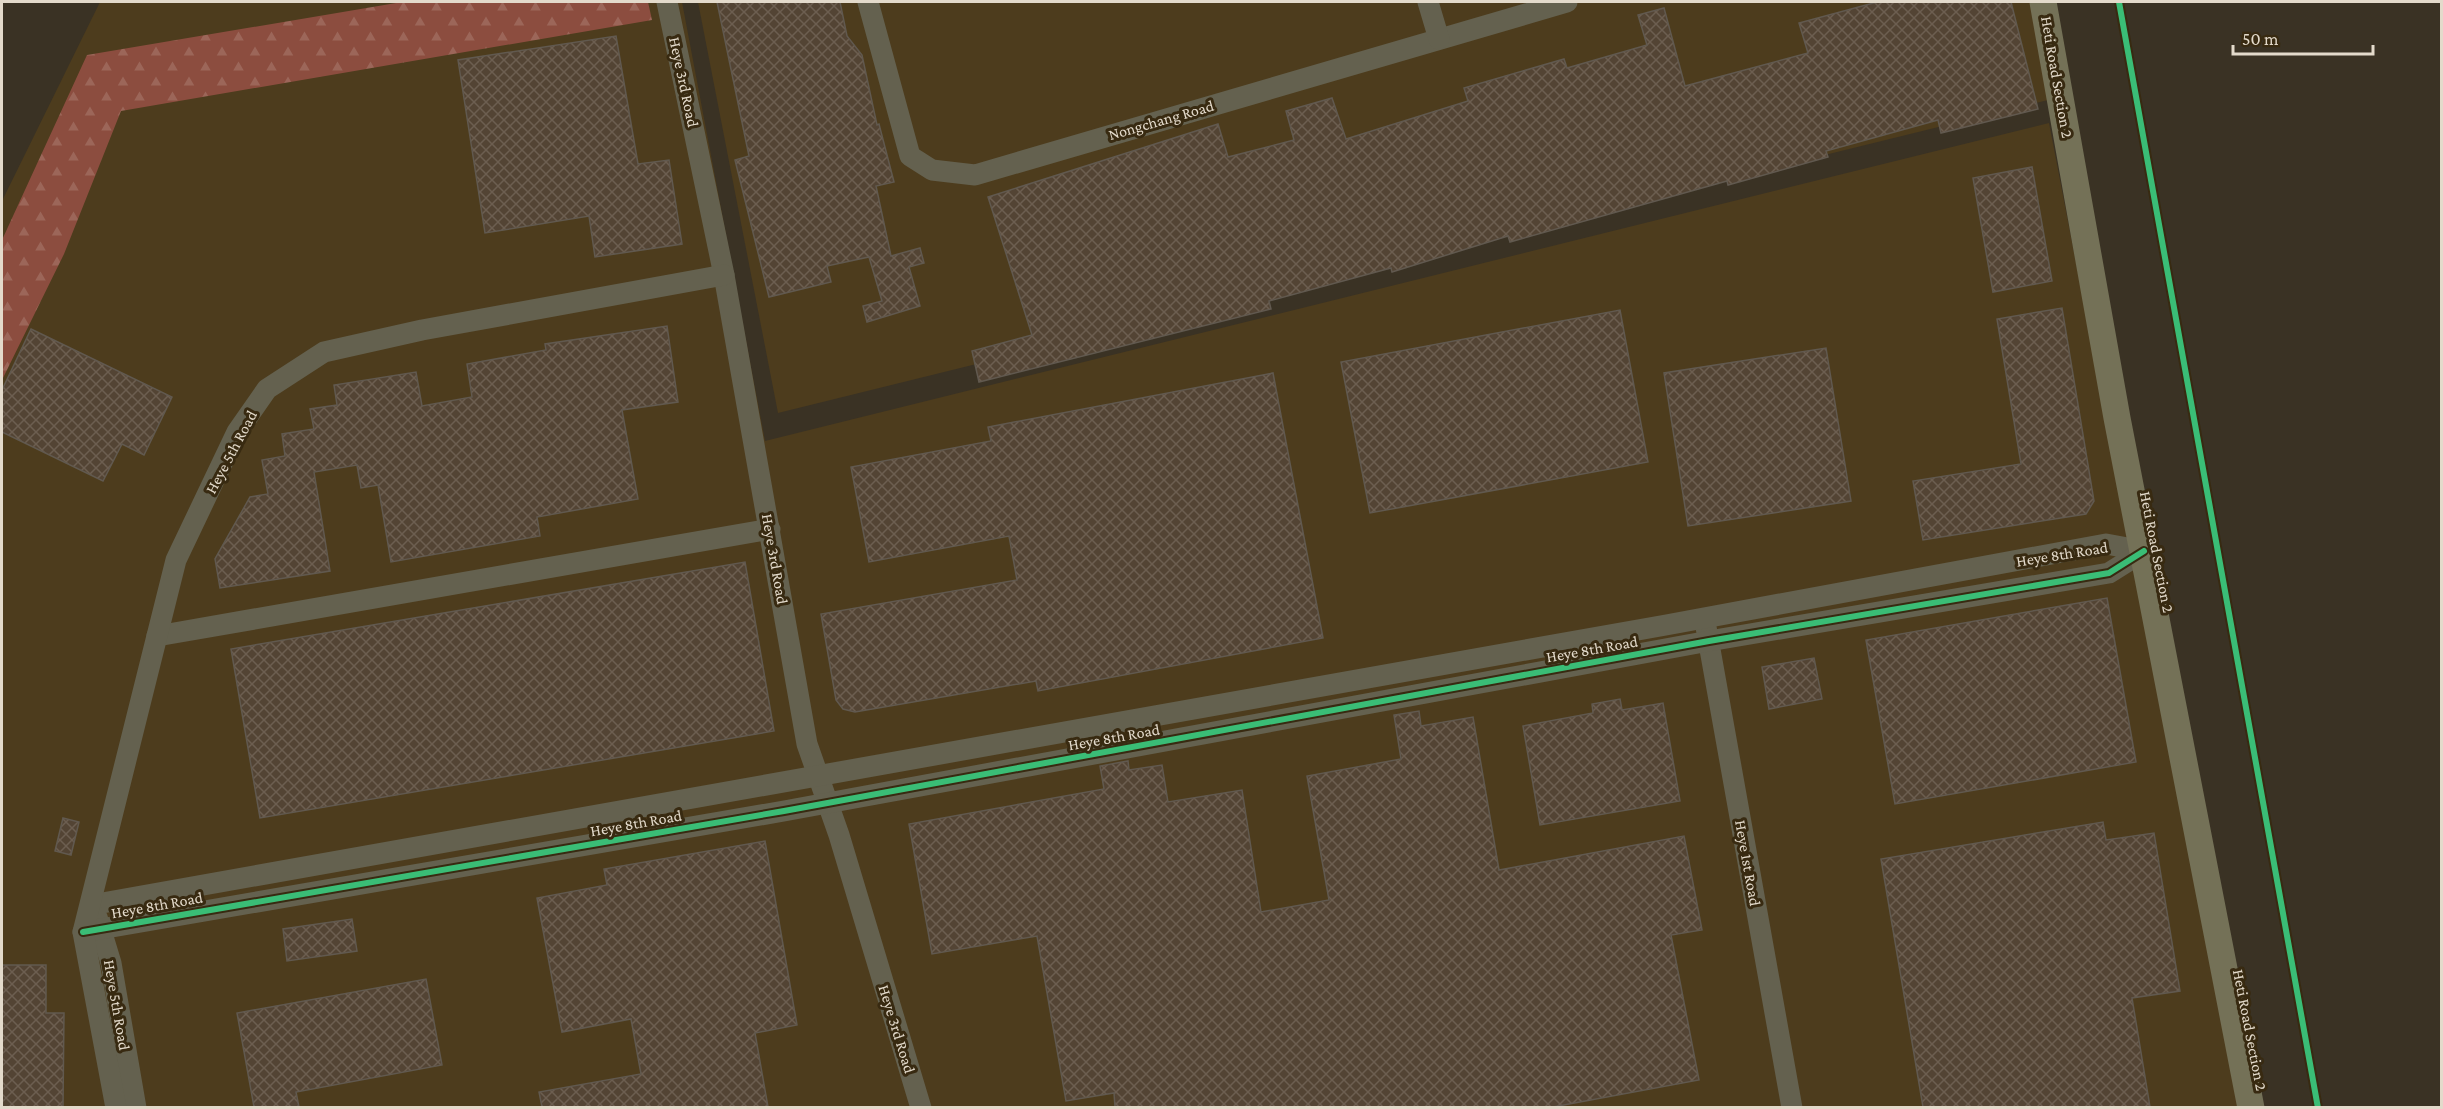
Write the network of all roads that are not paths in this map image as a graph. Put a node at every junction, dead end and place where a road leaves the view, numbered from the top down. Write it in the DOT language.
graph roads {
  1 [pos="667,2"];
  2 [pos="868,2"];
  3 [pos="1428,2"];
  4 [pos="1567,2"];
  5 [pos="2043,2"];
  6 [pos="1439,39"];
  7 [pos="724,275"];
  8 [pos="770,529"];
  9 [pos="2144,551"];
  10 [pos="1705,618"];
  11 [pos="157,636"];
  12 [pos="1709,641"];
  13 [pos="817,776"];
  14 [pos="828,804"];
  15 [pos="91,905"];
  16 [pos="92,930"];
  17 [pos="116,1107"];
  18 [pos="136,1107"];
  19 [pos="921,1107"];
  20 [pos="1792,1107"];
  21 [pos="2251,1107"];
  1 -- 7 [label="street, Heye 3rd Road"];
  2 -- 6 [label="street, Nongchang Road"];
  3 -- 6 [label="street"];
  4 -- 6 [label="street, Nongchang Road"];
  5 -- 9 [label="main road, Heti Road Section 2"];
  7 -- 8 [label="street, Heye 3rd Road"];
  7 -- 11 [label="street, Heye 5th Road"];
  8 -- 11 [label="street"];
  8 -- 13 [label="street, Heye 3rd Road"];
  9 -- 10 [label="street, Heye 8th Road"];
  9 -- 12 [label="street, Heye 8th Road"];
  9 -- 21 [label="main road, Heti Road Section 2"];
  10 -- 12 [label="street, Heye 1st Road"];
  10 -- 13 [label="street, Heye 8th Road"];
  11 -- 15 [label="street, Heye 5th Road"];
  12 -- 14 [label="street, Heye 8th Road"];
  12 -- 20 [label="street, Heye 1st Road"];
  13 -- 14 [label="street, Heye 3rd Road"];
  13 -- 15 [label="street, Heye 8th Road"];
  14 -- 16 [label="street, Heye 8th Road"];
  14 -- 19 [label="street, Heye 3rd Road"];
  15 -- 16 [label="street, Heye 5th Road"];
  16 -- 17 [label="street, Heye 5th Road"];
  16 -- 18 [label="street, Heye 5th Road"];
}
